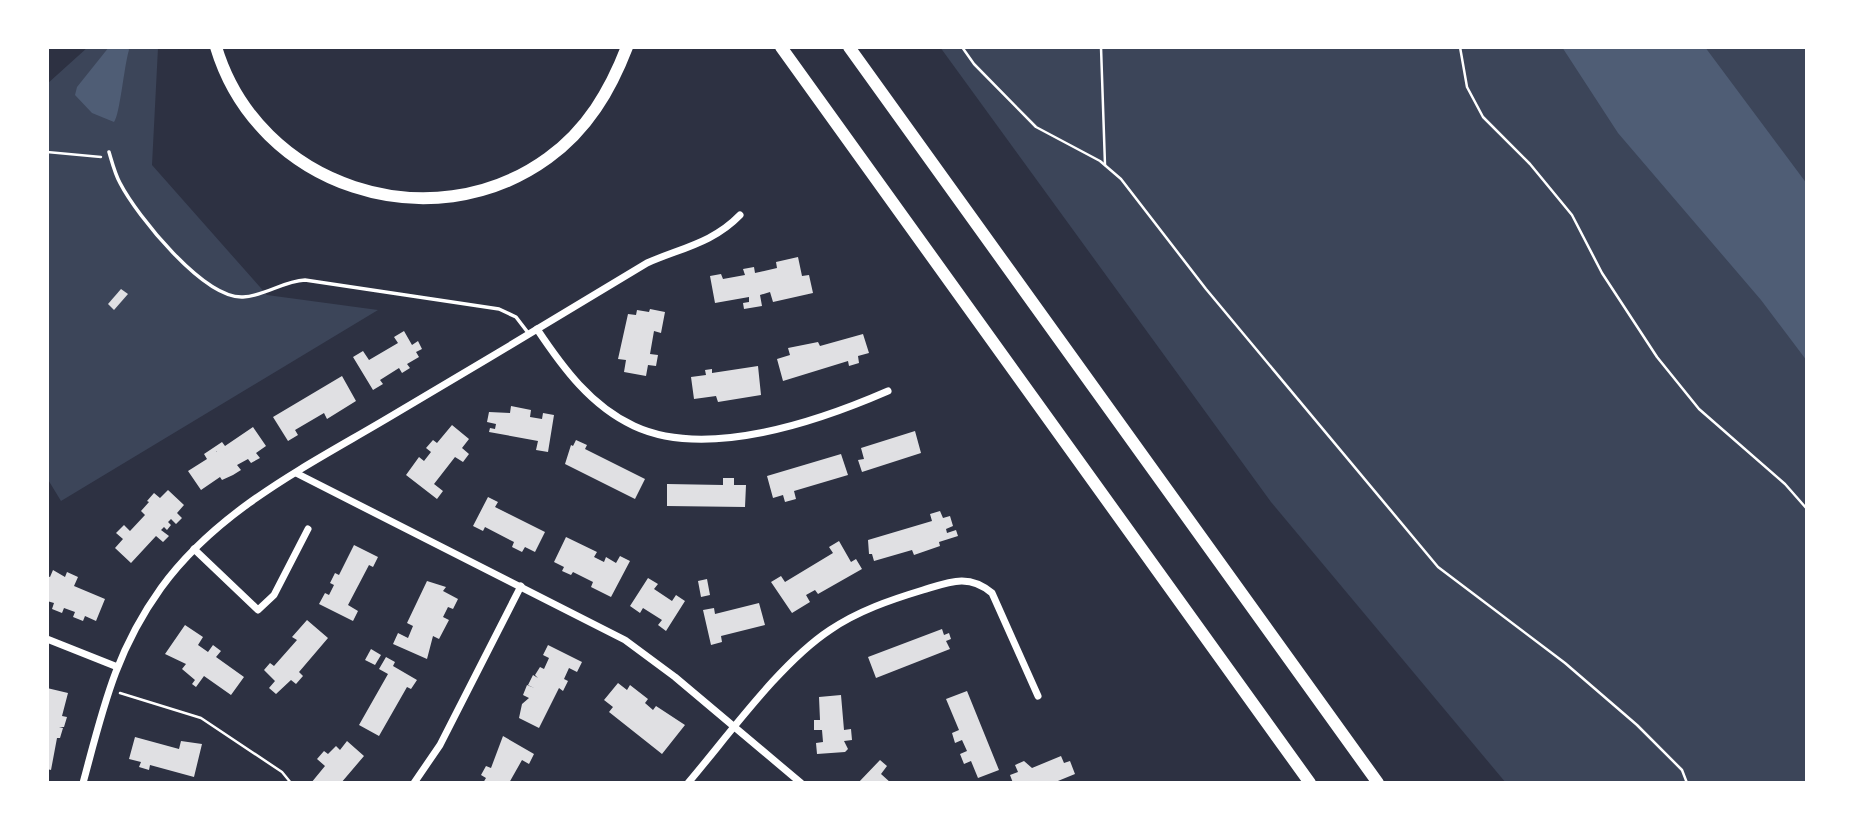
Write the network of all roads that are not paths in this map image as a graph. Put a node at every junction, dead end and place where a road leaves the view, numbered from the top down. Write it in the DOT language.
graph roads {
  1 [pos="216,47"];
  2 [pos="627,47"];
  3 [pos="781,47"];
  4 [pos="849,47"];
  5 [pos="109,152"];
  6 [pos="740,215"];
  7 [pos="537,329"];
  8 [pos="529,334"];
  9 [pos="888,391"];
  10 [pos="296,473"];
  11 [pos="308,529"];
  12 [pos="194,549"];
  13 [pos="521,586"];
  14 [pos="47,639"];
  15 [pos="115,666"];
  16 [pos="1038,696"];
  17 [pos="736,727"];
  18 [pos="83,783"];
  19 [pos="414,783"];
  20 [pos="688,783"];
  21 [pos="802,783"];
  22 [pos="1310,783"];
  23 [pos="1378,783"];
  1 -- 2 [label="highway"];
  3 -- 22 [label="highway"];
  4 -- 23 [label="highway"];
  5 -- 8 [label="lane"];
  6 -- 7 [label="street"];
  7 -- 8 [label="street"];
  7 -- 9 [label="street"];
  8 -- 10 [label="street"];
  10 -- 12 [label="street"];
  10 -- 13 [label="street"];
  11 -- 12 [label="street"];
  12 -- 15 [label="street"];
  13 -- 17 [label="street"];
  13 -- 19 [label="street"];
  14 -- 15 [label="street"];
  15 -- 18 [label="street"];
  16 -- 17 [label="street"];
  17 -- 20 [label="street"];
  17 -- 21 [label="street"];
}
